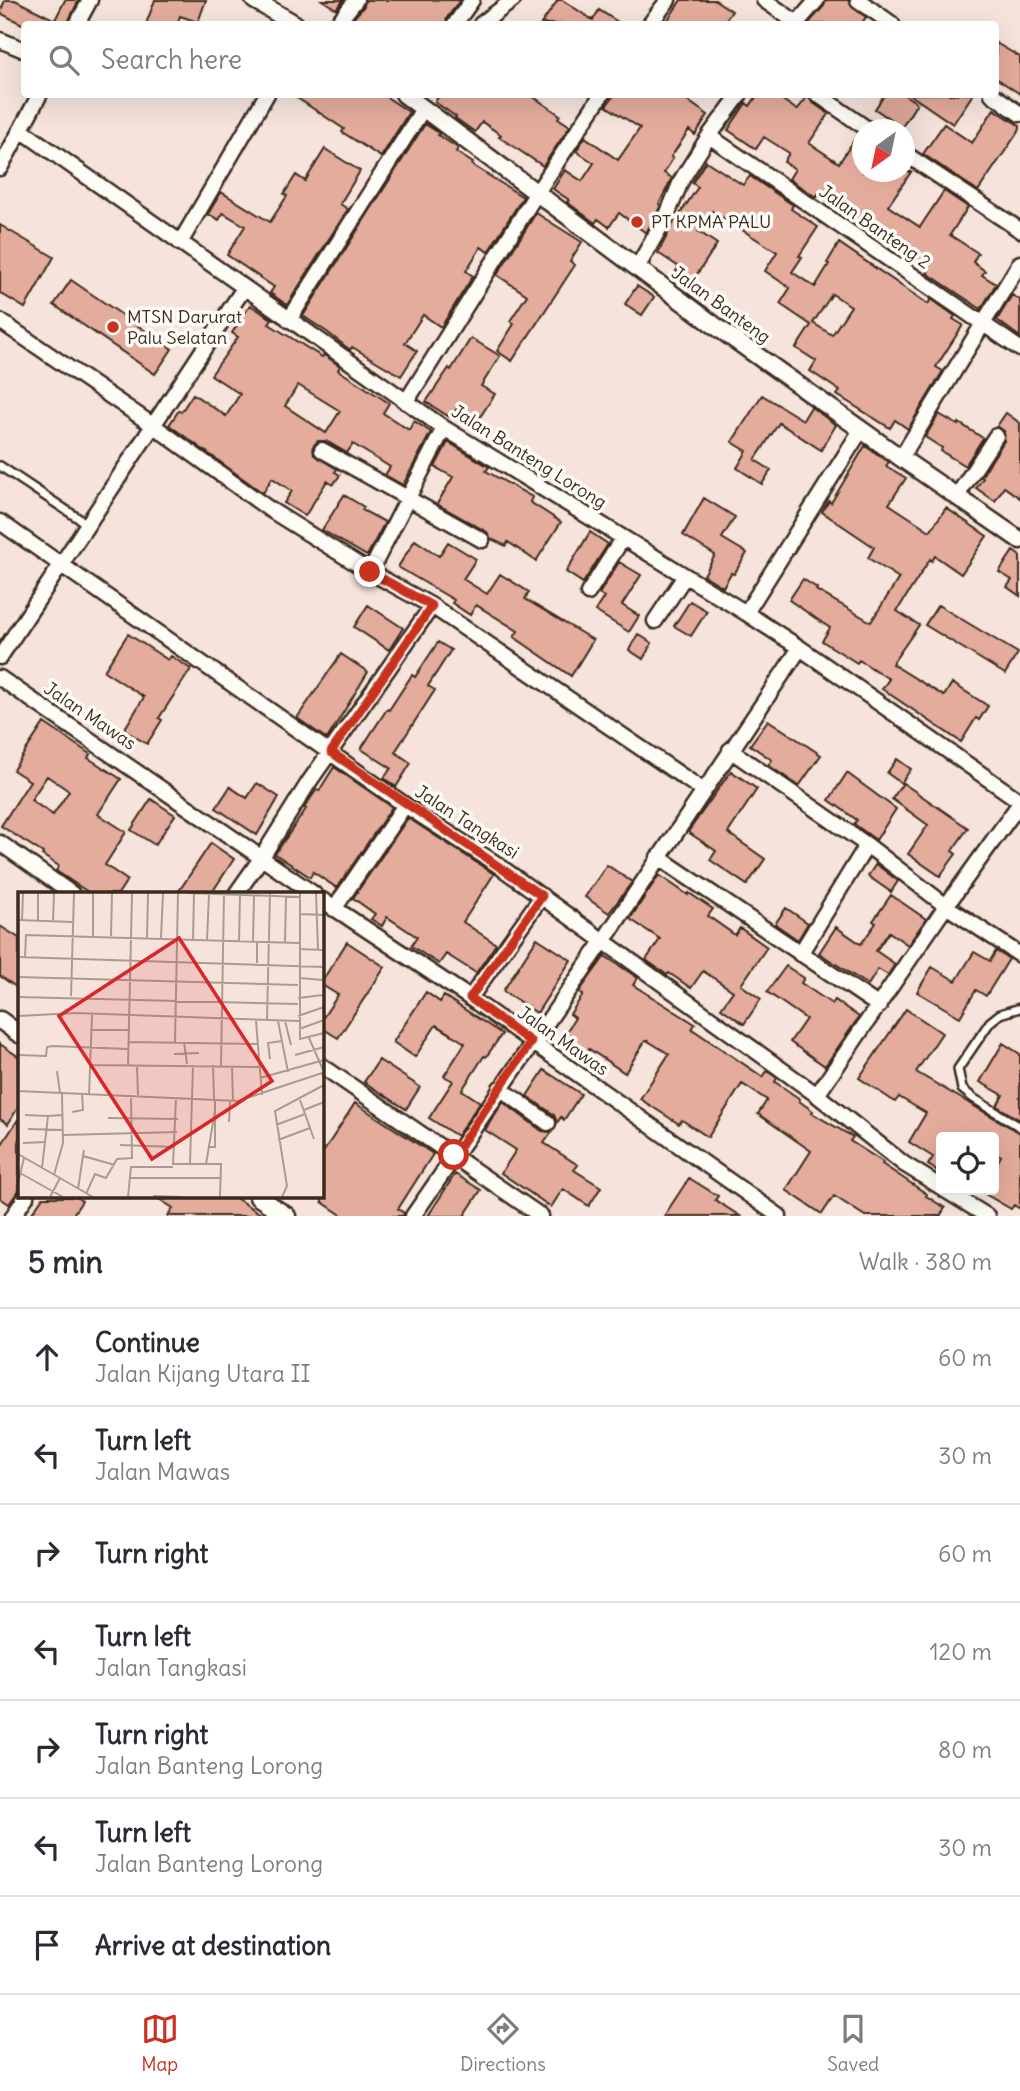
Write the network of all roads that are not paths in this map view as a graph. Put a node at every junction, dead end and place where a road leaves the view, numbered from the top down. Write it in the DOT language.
graph roads {
  1 [pos="90,0"];
  2 [pos="254,0"];
  3 [pos="356,0"];
  4 [pos="472,0"];
  5 [pos="513,0"];
  6 [pos="668,0"];
  7 [pos="764,0"];
  8 [pos="817,0"];
  9 [pos="858,0"];
  10 [pos="79,21"];
  11 [pos="290,21"];
  12 [pos="339,21"];
  13 [pos="457,21"];
  14 [pos="485,21"];
  15 [pos="652,21"];
  16 [pos="793,21"];
  17 [pos="800,21"];
  18 [pos="888,21"];
  19 [pos="0,40"];
  20 [pos="21,49"];
  21 [pos="38,98"];
  22 [pos="265,98"];
  23 [pos="599,98"];
  24 [pos="737,98"];
  25 [pos="823,98"];
  26 [pos="998,98"];
  27 [pos="416,100"];
  28 [pos="1020,114"];
  29 [pos="853,119"];
  30 [pos="21,130"];
  31 [pos="709,136"];
  32 [pos="915,160"];
  33 [pos="0,168"];
  34 [pos="536,194"];
  35 [pos="1020,230"];
  36 [pos="180,243"];
  37 [pos="1020,263"];
  38 [pos="637,268"];
  39 [pos="244,288"];
  40 [pos="289,320"];
  41 [pos="0,321"];
  42 [pos="982,324"];
  43 [pos="1020,349"];
  44 [pos="406,402"];
  45 [pos="153,426"];
  46 [pos="444,428"];
  47 [pos="861,430"];
  48 [pos="996,436"];
  49 [pos="322,450"];
  50 [pos="901,458"];
  51 [pos="0,466"];
  52 [pos="957,496"];
  53 [pos="408,497"];
  54 [pos="0,523"];
  55 [pos="87,524"];
  56 [pos="623,538"];
  57 [pos="482,540"];
  58 [pos="1020,540"];
  59 [pos="60,565"];
  60 [pos="370,572"];
  61 [pos="685,576"];
  62 [pos="587,593"];
  63 [pos="432,606"];
  64 [pos="746,613"];
  65 [pos="654,621"];
  66 [pos="800,648"];
  67 [pos="0,657"];
  68 [pos="0,678"];
  69 [pos="730,750"];
  70 [pos="331,752"];
  71 [pos="704,791"];
  72 [pos="1020,802"];
  73 [pos="405,805"];
  74 [pos="0,844"];
  75 [pos="867,845"];
  76 [pos="262,857"];
  77 [pos="658,857"];
  78 [pos="69,892"];
  79 [pos="237,892"];
  80 [pos="311,892"];
  81 [pos="542,896"];
  82 [pos="324,902"];
  83 [pos="946,906"];
  84 [pos="334,909"];
  85 [pos="604,940"];
  86 [pos="800,954"];
  87 [pos="1020,955"];
  88 [pos="470,998"];
  89 [pos="879,1006"];
  90 [pos="1020,1008"];
  91 [pos="0,1020"];
  92 [pos="18,1033"];
  93 [pos="531,1042"];
  94 [pos="324,1067"];
  95 [pos="500,1088"];
  96 [pos="817,1095"];
  97 [pos="548,1123"];
  98 [pos="1020,1127"];
  99 [pos="454,1155"];
  100 [pos="936,1185"];
  101 [pos="953,1195"];
  102 [pos="25,1198"];
  103 [pos="259,1198"];
  104 [pos="0,1208"];
  105 [pos="12,1216"];
  106 [pos="286,1216"];
  107 [pos="413,1216"];
  108 [pos="541,1216"];
  109 [pos="779,1216"];
  110 [pos="987,1216"];
  1 -- 10 [label="street"];
  2 -- 11 [label="street"];
  3 -- 12 [label="street"];
  4 -- 13 [label="street"];
  5 -- 14 [label="street"];
  6 -- 15 [label="street"];
  7 -- 16 [label="street"];
  8 -- 17 [label="street"];
  9 -- 18 [label="street"];
  19 -- 20 [label="street"];
  21 -- 30 [label="street"];
  22 -- 36 [label="street"];
  23 -- 34 [label="street"];
  24 -- 31 [label="street"];
  25 -- 29 [label="street"];
  26 -- 28 [label="street"];
  27 -- 34 [label="street, Jalan Banteng"];
  27 -- 40 [label="street"];
  30 -- 33 [label="street"];
  30 -- 36 [label="street, Jalan Banteng Lorong"];
  31 -- 38 [label="street"];
  31 -- 42 [label="street, Jalan Banteng 2"];
  32 -- 35 [label="street"];
  34 -- 38 [label="street, Jalan Banteng"];
  34 -- 44 [label="street"];
  36 -- 39 [label="street, Jalan Banteng Lorong"];
  37 -- 42 [label="street"];
  38 -- 47 [label="street, Jalan Banteng"];
  39 -- 40 [label="street, Jalan Banteng Lorong"];
  39 -- 45 [label="street"];
  40 -- 44 [label="street, Jalan Banteng Lorong"];
  41 -- 45 [label="street"];
  42 -- 43 [label="street, Jalan Banteng 2"];
  42 -- 50 [label="street"];
  44 -- 46 [label="street, Jalan Banteng Lorong"];
  45 -- 55 [label="street"];
  45 -- 60 [label="street"];
  46 -- 53 [label="street"];
  46 -- 56 [label="street, Jalan Banteng Lorong"];
  47 -- 50 [label="street, Jalan Banteng"];
  47 -- 64 [label="street"];
  48 -- 52 [label="street"];
  49 -- 53 [label="street"];
  50 -- 52 [label="street, Jalan Banteng"];
  51 -- 55 [label="lane"];
  52 -- 58 [label="street, Jalan Banteng"];
  53 -- 57 [label="street"];
  53 -- 60 [label="street"];
  54 -- 59 [label="street, Jalan Tangkasi"];
  55 -- 59 [label="street"];
  56 -- 61 [label="street, Jalan Banteng Lorong"];
  56 -- 62 [label="street"];
  59 -- 67 [label="street"];
  59 -- 70 [label="street, Jalan Tangkasi"];
  60 -- 63 [label="street"];
  61 -- 64 [label="street, Jalan Banteng Lorong"];
  61 -- 65 [label="street"];
  63 -- 70 [label="street"];
  63 -- 71 [label="street"];
  64 -- 66 [label="street, Jalan Banteng Lorong"];
  66 -- 69 [label="street"];
  66 -- 72 [label="street, Jalan Banteng Lorong"];
  68 -- 76 [label="street, Jalan Mawas"];
  69 -- 71 [label="street"];
  69 -- 75 [label="street"];
  70 -- 73 [label="street, Jalan Tangkasi"];
  70 -- 76 [label="street"];
  71 -- 77 [label="street"];
  72 -- 83 [label="street, Jalan Banteng Lorong"];
  73 -- 81 [label="street, Jalan Tangkasi"];
  73 -- 84 [label="street"];
  74 -- 78 [label="street"];
  75 -- 83 [label="street"];
  75 -- 86 [label="street"];
  76 -- 79 [label="street"];
  76 -- 80 [label="street, Jalan Mawas"];
  77 -- 85 [label="street"];
  77 -- 86 [label="street"];
  81 -- 85 [label="street, Jalan Tangkasi"];
  81 -- 88 [label="street"];
  82 -- 84 [label="street, Jalan Mawas"];
  83 -- 87 [label="street"];
  83 -- 89 [label="street, Jalan Banteng Lorong"];
  84 -- 88 [label="street, Jalan Mawas"];
  85 -- 93 [label="street"];
  85 -- 96 [label="street, Jalan Tangkasi"];
  86 -- 89 [label="street"];
  88 -- 93 [label="street, Jalan Mawas"];
  89 -- 96 [label="street, Jalan Banteng Lorong"];
  90 -- 98 [label="lane"];
  91 -- 92 [label="street"];
  93 -- 95 [label="street"];
  93 -- 109 [label="street, Jalan Mawas"];
  94 -- 99 [label="street"];
  95 -- 97 [label="street"];
  95 -- 99 [label="street"];
  96 -- 100 [label="street, Jalan Tangkasi"];
  99 -- 107 [label="street"];
  99 -- 108 [label="street"];
  101 -- 110 [label="street, Jalan Tangkasi"];
  102 -- 105 [label="street"];
  103 -- 106 [label="street"];
  104 -- 105 [label="street"];
}
